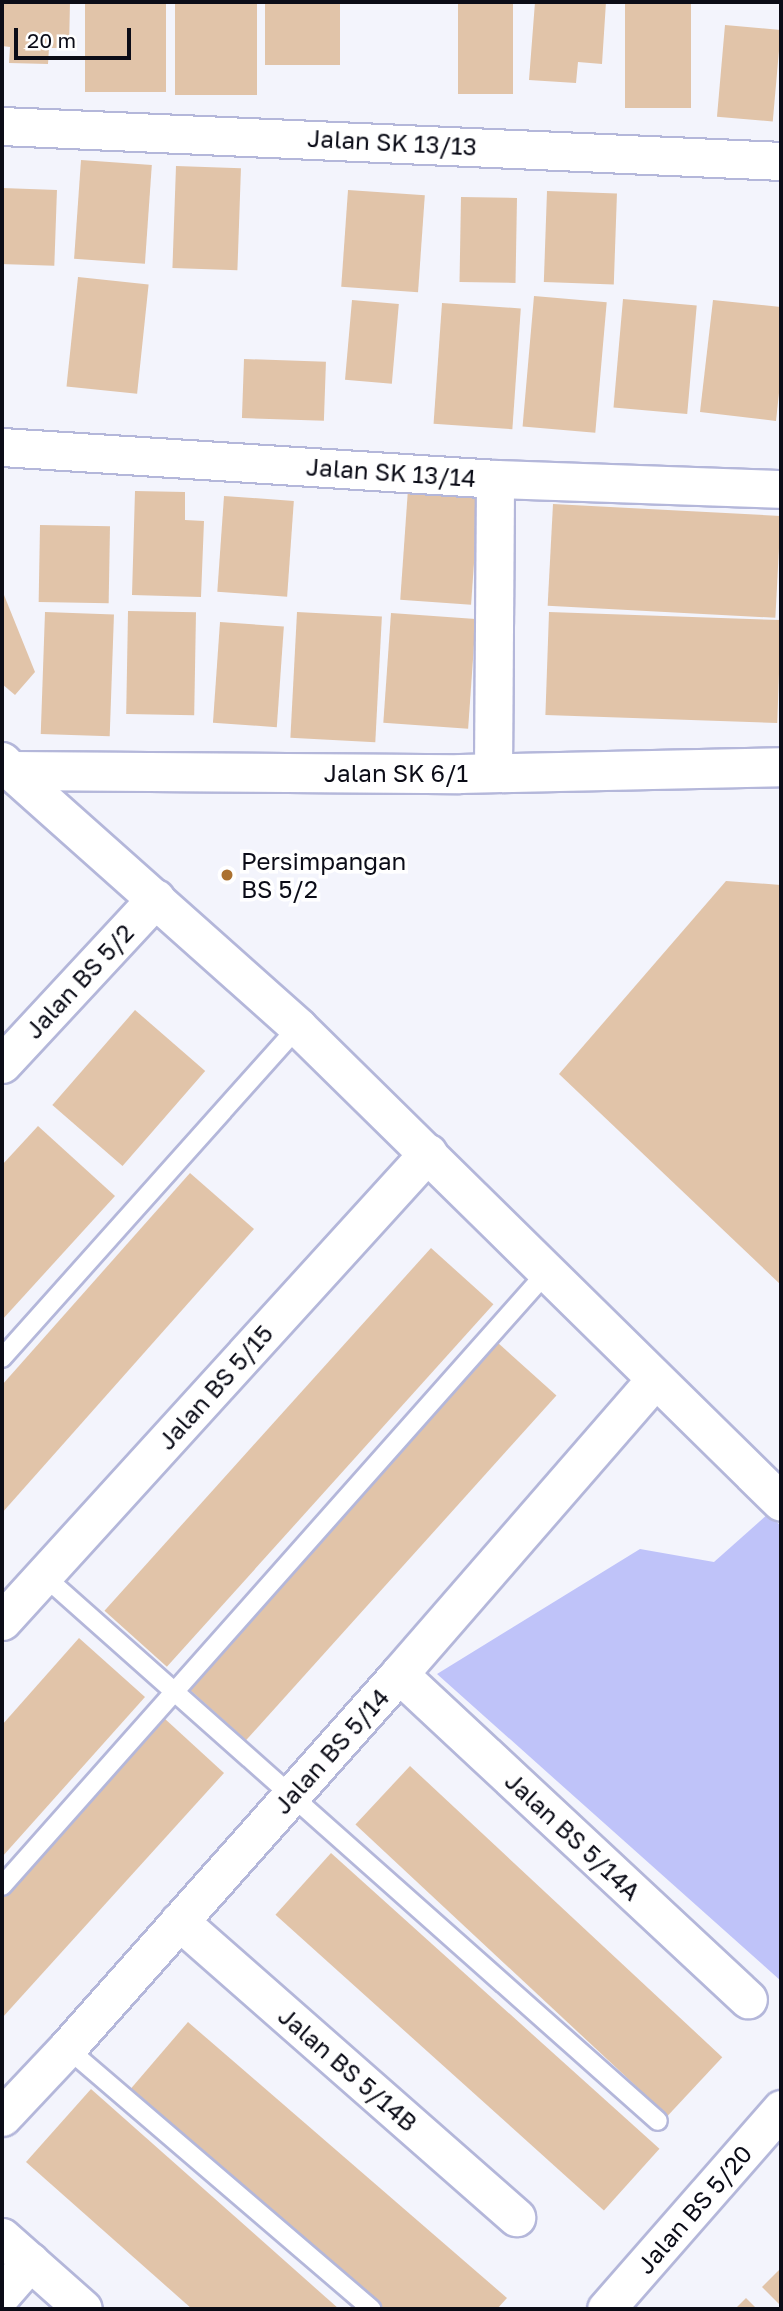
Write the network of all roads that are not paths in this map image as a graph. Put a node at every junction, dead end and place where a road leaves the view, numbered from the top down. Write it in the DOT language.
graph roads {
  1 [pos="2,126"];
  2 [pos="781,161"];
  3 [pos="2,447"];
  4 [pos="495,479"];
  5 [pos="781,489"];
  6 [pos="6,766"];
  7 [pos="781,767"];
  8 [pos="493,772"];
  9 [pos="156,898"];
  10 [pos="298,1027"];
  11 [pos="2,1064"];
  12 [pos="428,1153"];
  13 [pos="546,1273"];
  14 [pos="2,1358"];
  15 [pos="655,1380"];
  16 [pos="781,1502"];
  17 [pos="43,1575"];
  18 [pos="2,1621"];
  19 [pos="398,1674"];
  20 [pos="175,1691"];
  21 [pos="292,1794"];
  22 [pos="2,1886"];
  23 [pos="179,1921"];
  24 [pos="748,1999"];
  25 [pos="67,2048"];
  26 [pos="781,2109"];
  27 [pos="2,2117"];
  28 [pos="658,2121"];
  29 [pos="516,2217"];
  30 [pos="2,2237"];
  31 [pos="30,2262"];
  32 [pos="2,2294"];
  33 [pos="83,2309"];
  34 [pos="371,2309"];
  35 [pos="606,2309"];
  1 -- 2 [label="street, Jalan SK 13/13"];
  3 -- 4 [label="street, Jalan SK 13/14"];
  4 -- 5 [label="street, Jalan SK 13/14"];
  4 -- 8 [label="street"];
  6 -- 8 [label="street, Jalan SK 6/1"];
  6 -- 9 [label="street"];
  7 -- 8 [label="street, Jalan SK 6/1"];
  9 -- 10 [label="street"];
  9 -- 11 [label="street, Jalan BS 5/2"];
  10 -- 12 [label="street"];
  10 -- 14 [label="lane"];
  12 -- 13 [label="street"];
  12 -- 17 [label="street, Jalan BS 5/15"];
  13 -- 15 [label="street"];
  13 -- 20 [label="lane"];
  15 -- 16 [label="street"];
  15 -- 19 [label="street, Jalan BS 5/14"];
  17 -- 18 [label="street, Jalan BS 5/15"];
  17 -- 20 [label="lane"];
  19 -- 21 [label="street, Jalan BS 5/14"];
  19 -- 24 [label="street, Jalan BS 5/14A"];
  20 -- 21 [label="lane"];
  20 -- 22 [label="lane"];
  21 -- 23 [label="street, Jalan BS 5/14"];
  21 -- 28 [label="lane"];
  23 -- 25 [label="street, Jalan BS 5/14"];
  23 -- 29 [label="street, Jalan BS 5/14B"];
  25 -- 27 [label="street, Jalan BS 5/14"];
  25 -- 34 [label="lane"];
  26 -- 35 [label="street, Jalan BS 5/20"];
  30 -- 31 [label="street"];
  31 -- 32 [label="street"];
  31 -- 33 [label="street"];
}
